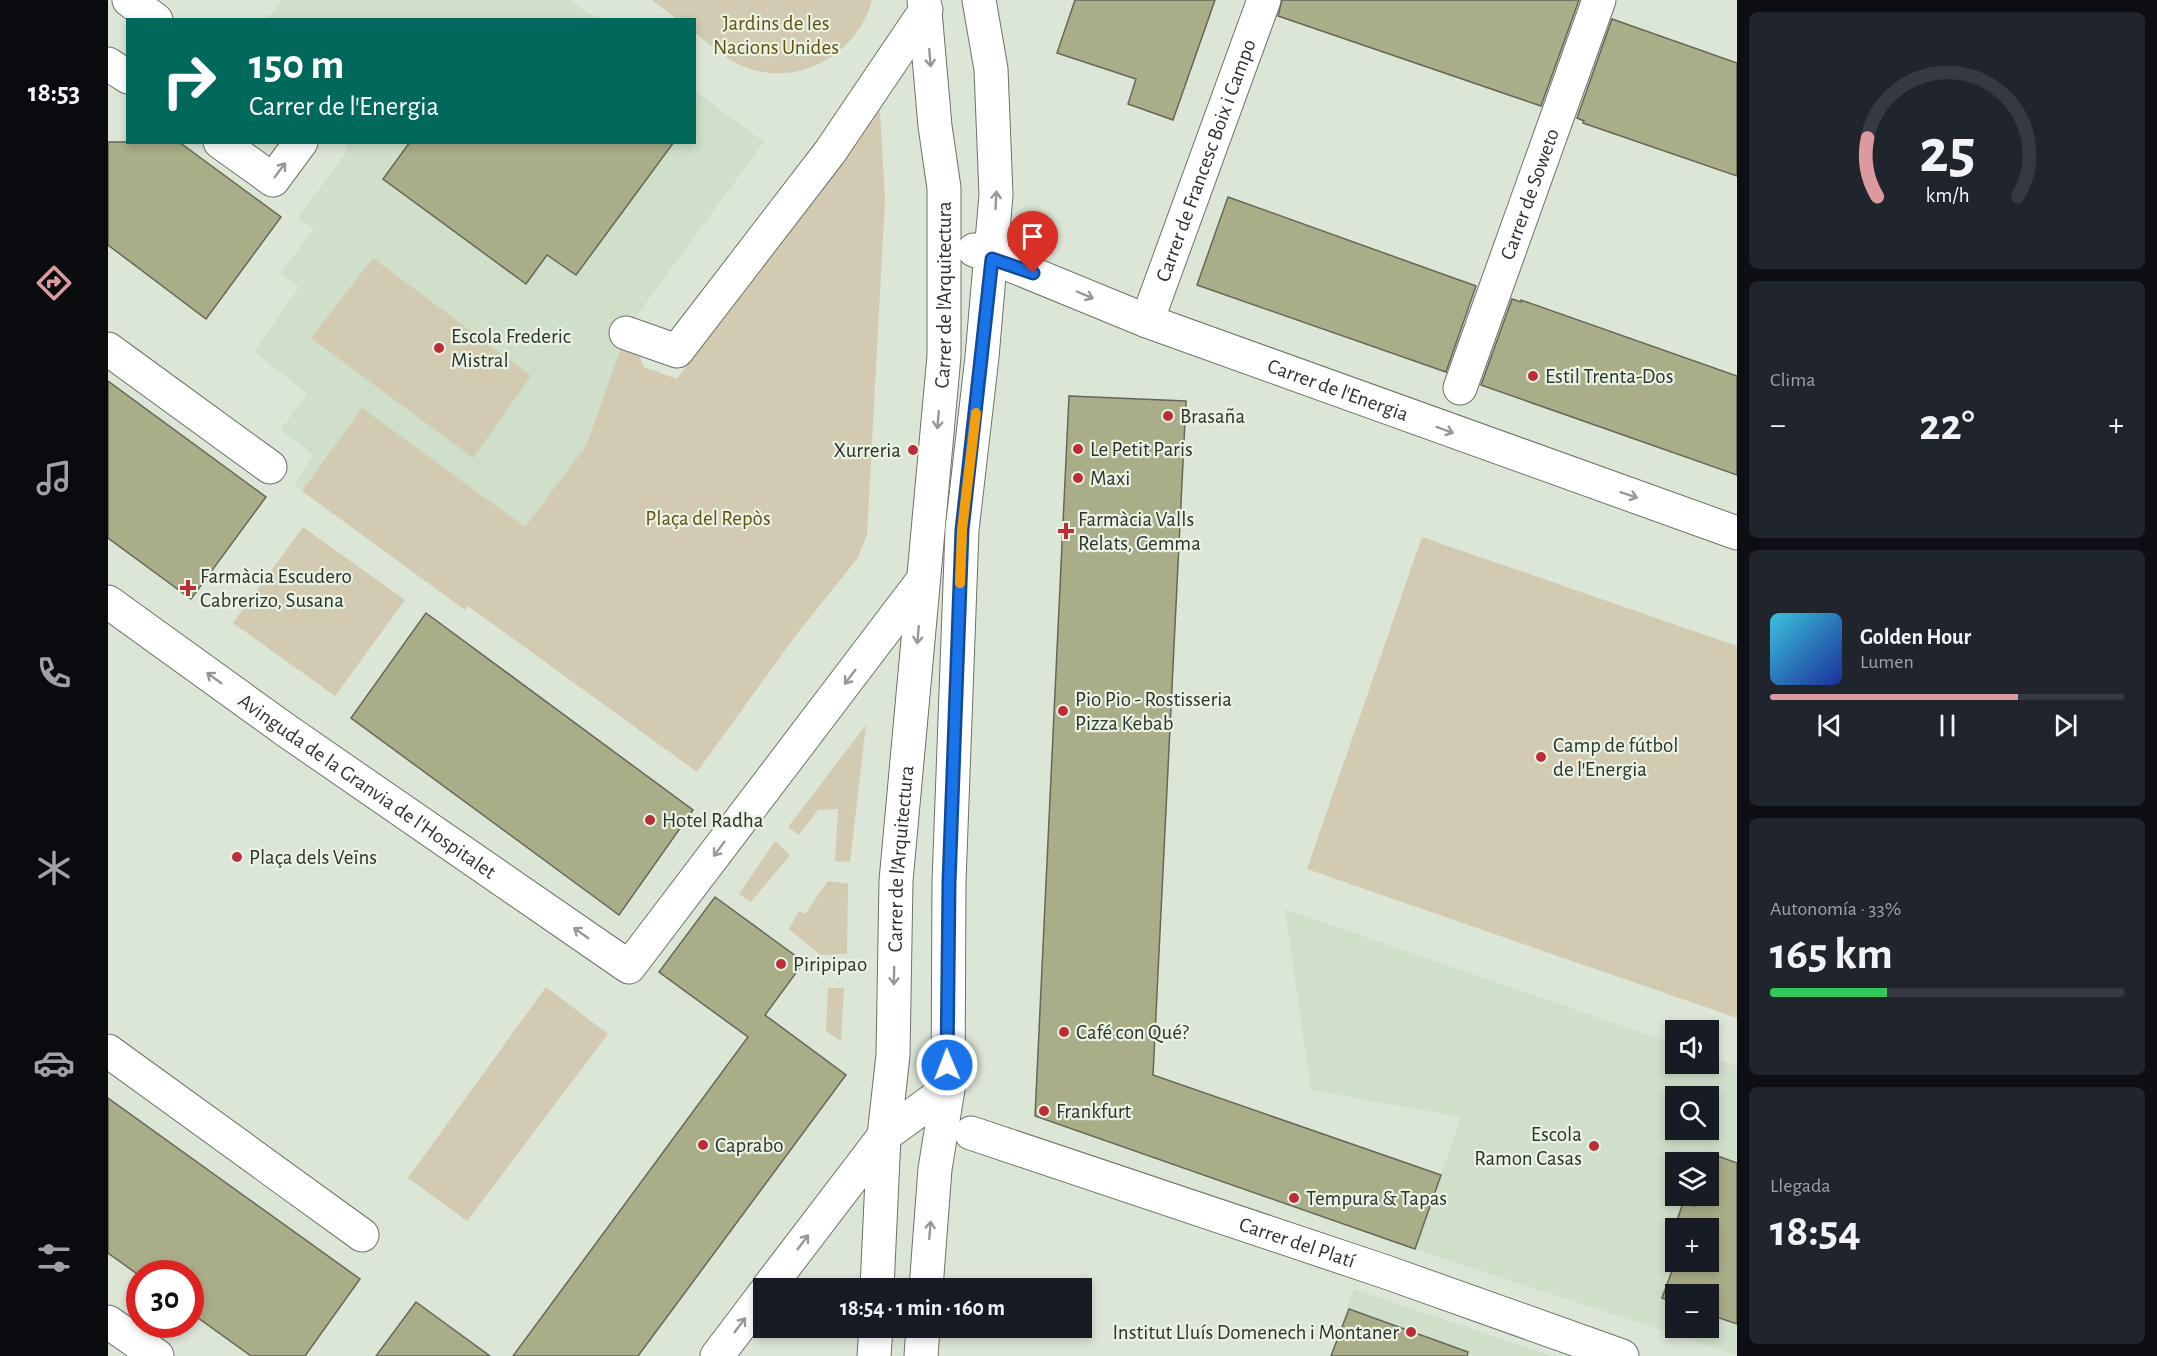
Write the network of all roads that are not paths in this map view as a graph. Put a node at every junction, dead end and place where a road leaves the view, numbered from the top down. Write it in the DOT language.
graph roads {
  1 [pos="129,0"];
  2 [pos="979,0"];
  3 [pos="1264,0"];
  4 [pos="1599,0"];
  5 [pos="925,5"];
  6 [pos="153,18"];
  7 [pos="108,64"];
  8 [pos="126,76"];
  9 [pos="223,144"];
  10 [pos="299,144"];
  11 [pos="944,234"];
  12 [pos="992,259"];
  13 [pos="1147,321"];
  14 [pos="626,333"];
  15 [pos="108,349"];
  16 [pos="1460,388"];
  17 [pos="270,467"];
  18 [pos="1737,533"];
  19 [pos="924,580"];
  20 [pos="108,602"];
  21 [pos="108,1051"];
  22 [pos="948,1089"];
  23 [pos="971,1133"];
  24 [pos="884,1136"];
  25 [pos="362,1235"];
  26 [pos="776,1278"];
  27 [pos="877,1278"];
  28 [pos="927,1278"];
  29 [pos="753,1309"];
  30 [pos="108,1322"];
  31 [pos="875,1338"];
  32 [pos="922,1338"];
  33 [pos="157,1356"];
  34 [pos="717,1356"];
  35 [pos="874,1356"];
  36 [pos="921,1356"];
  37 [pos="1622,1356"];
  1 -- 6 [label="street"];
  12 -- 2 [label="street, Carrer de l'Arquitectura, one-way"];
  3 -- 13 [label="street, Carrer de Francesc Boix i Campo"];
  4 -- 16 [label="street, Carrer de Soweto"];
  5 -- 11 [label="street, Carrer de l'Arquitectura, one-way"];
  5 -- 14 [label="street, Carrer de l'Arquitectura"];
  7 -- 8 [label="street"];
  9 -- 10 [label="street, one-way"];
  11 -- 12 [label="street, Carrer de l'Energia"];
  11 -- 19 [label="street, Carrer de l'Arquitectura, one-way"];
  12 -- 13 [label="street, Carrer de l'Energia, one-way"];
  12 -- 22 [label="street, Carrer de l'Arquitectura"];
  13 -- 18 [label="street, Carrer de l'Energia, one-way"];
  15 -- 17 [label="street"];
  19 -- 20 [label="street, Avinguda de la Granvia de l'Hospitalet, one-way"];
  19 -- 24 [label="street, Carrer de l'Arquitectura, one-way"];
  21 -- 25 [label="street"];
  22 -- 24 [label="street"];
  28 -- 22 [label="street, Carrer de l'Arquitectura, one-way"];
  23 -- 37 [label="street, Carrer del Platí"];
  26 -- 24 [label="street, one-way"];
  24 -- 27 [label="street, Carrer de l'Arquitectura"];
  34 -- 29 [label="street, one-way"];
  30 -- 33 [label="street"];
  31 -- 35 [label="street"];
  32 -- 36 [label="street"];
}
